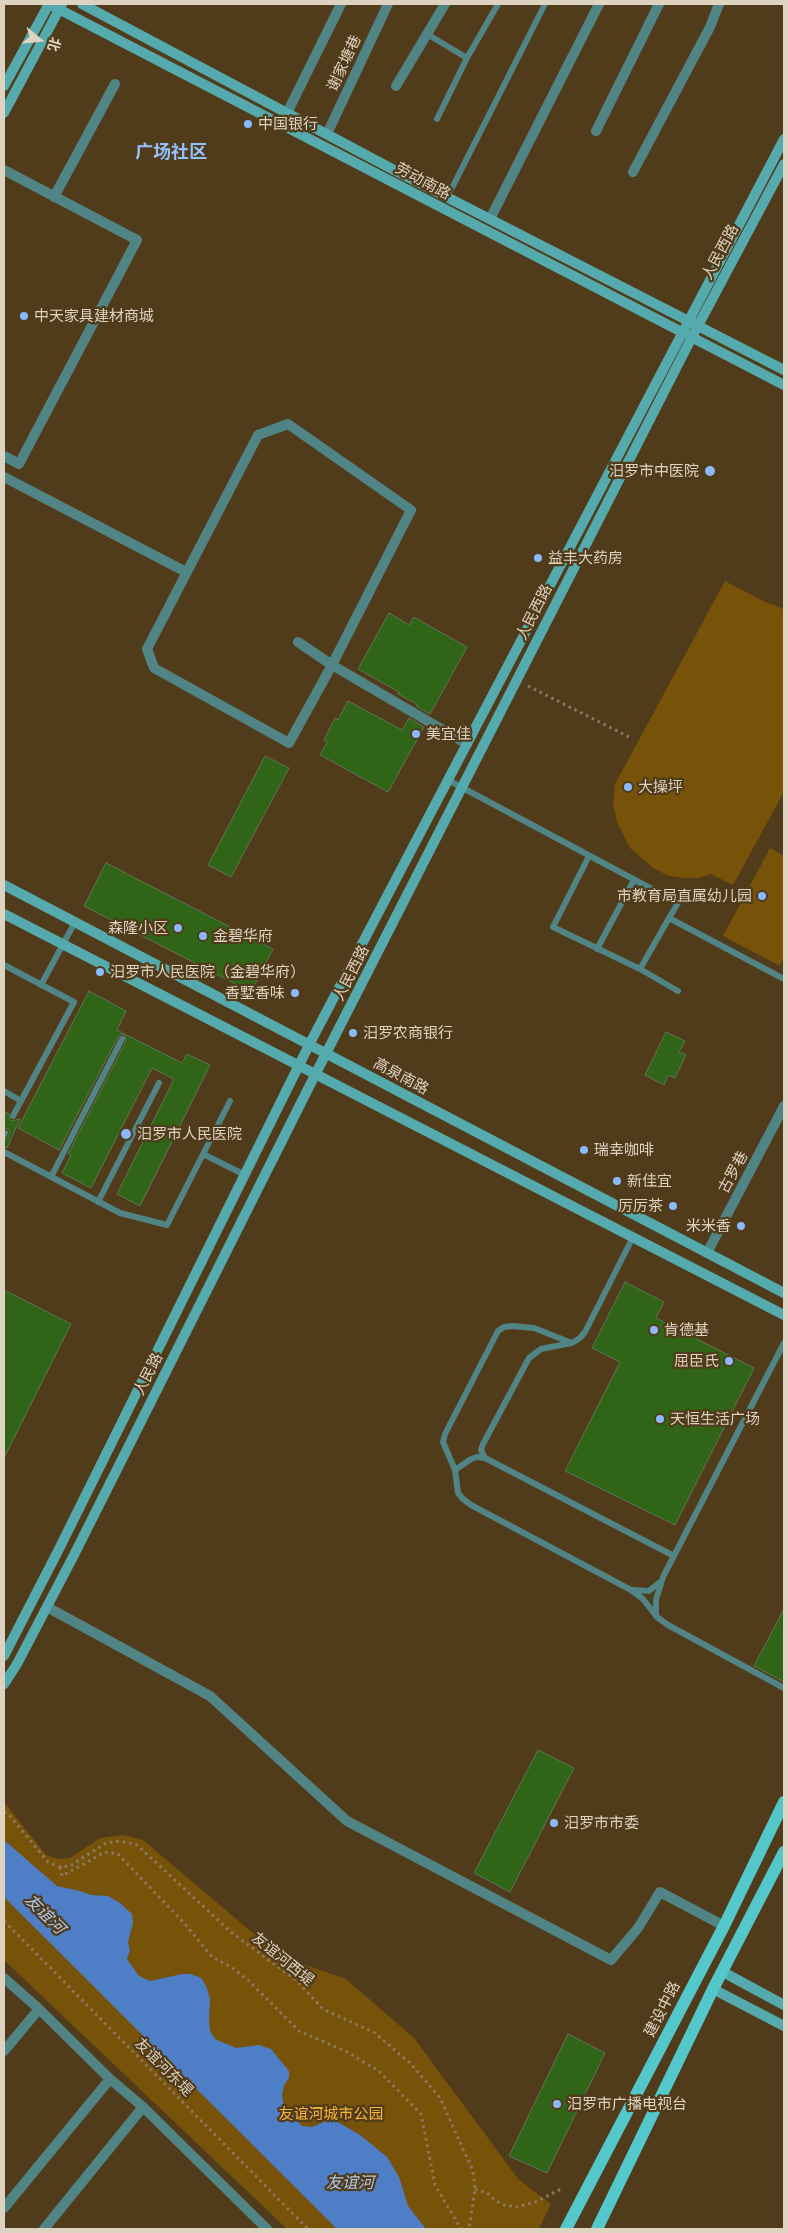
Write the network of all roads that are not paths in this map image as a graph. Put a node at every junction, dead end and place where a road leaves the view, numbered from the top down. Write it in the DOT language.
graph roads {
  1 [pos="49,4"];
  2 [pos="82,4"];
  3 [pos="340,4"];
  4 [pos="388,4"];
  5 [pos="445,4"];
  6 [pos="498,4"];
  7 [pos="545,4"];
  8 [pos="599,4"];
  9 [pos="659,4"];
  10 [pos="719,4"];
  11 [pos="60,6"];
  12 [pos="427,34"];
  13 [pos="467,58"];
  14 [pos="115,84"];
  15 [pos="4,86"];
  16 [pos="396,86"];
  17 [pos="4,113"];
  18 [pos="287,113"];
  19 [pos="438,120"];
  20 [pos="596,132"];
  21 [pos="327,134"];
  22 [pos="784,139"];
  23 [pos="784,164"];
  24 [pos="4,170"];
  25 [pos="633,172"];
  26 [pos="445,196"];
  27 [pos="54,197"];
  28 [pos="490,219"];
  29 [pos="693,323"];
  30 [pos="687,335"];
  31 [pos="784,370"];
  32 [pos="784,384"];
  33 [pos="4,456"];
  34 [pos="4,477"];
  35 [pos="186,572"];
  36 [pos="298,642"];
  37 [pos="332,665"];
  38 [pos="467,744"];
  39 [pos="448,780"];
  40 [pos="462,787"];
  41 [pos="589,856"];
  42 [pos="634,880"];
  43 [pos="4,885"];
  44 [pos="4,914"];
  45 [pos="669,918"];
  46 [pos="75,922"];
  47 [pos="62,944"];
  48 [pos="597,950"];
  49 [pos="4,965"];
  50 [pos="640,969"];
  51 [pos="784,979"];
  52 [pos="41,985"];
  53 [pos="678,991"];
  54 [pos="122,1039"];
  55 [pos="309,1046"];
  56 [pos="326,1054"];
  57 [pos="298,1066"];
  58 [pos="315,1075"];
  59 [pos="159,1083"];
  60 [pos="4,1091"];
  61 [pos="22,1101"];
  62 [pos="230,1101"];
  63 [pos="784,1106"];
  64 [pos="13,1116"];
  65 [pos="4,1152"];
  66 [pos="203,1154"];
  67 [pos="245,1175"];
  68 [pos="51,1177"];
  69 [pos="98,1202"];
  70 [pos="633,1237"];
  71 [pos="707,1253"];
  72 [pos="784,1293"];
  73 [pos="784,1315"];
  74 [pos="572,1343"];
  75 [pos="784,1343"];
  76 [pos="482,1444"];
  77 [pos="485,1458"];
  78 [pos="471,1460"];
  79 [pos="452,1462"];
  80 [pos="462,1464"];
  81 [pos="455,1470"];
  82 [pos="674,1556"];
  83 [pos="663,1577"];
  84 [pos="632,1590"];
  85 [pos="47,1607"];
  86 [pos="657,1617"];
  87 [pos="4,1656"];
  88 [pos="4,1684"];
  89 [pos="784,1688"];
  90 [pos="784,1802"];
  91 [pos="784,1852"];
  92 [pos="724,1926"];
  93 [pos="723,1972"];
  94 [pos="4,1978"];
  95 [pos="713,1989"];
  96 [pos="784,2004"];
  97 [pos="39,2009"];
  98 [pos="784,2026"];
  99 [pos="4,2051"];
  100 [pos="110,2079"];
  101 [pos="143,2107"];
  102 [pos="4,2208"];
  103 [pos="44,2229"];
  104 [pos="267,2229"];
  105 [pos="566,2229"];
  106 [pos="597,2229"];
  1 -- 11 [label="street, 劳动南路"];
  1 -- 15 [label="street"];
  2 -- 18 [label="street, 劳动南路"];
  3 -- 18 [label="street"];
  4 -- 21 [label="street, 谢家塘巷"];
  5 -- 12 [label="street"];
  6 -- 13 [label="lane"];
  7 -- 26 [label="lane"];
  8 -- 28 [label="street"];
  9 -- 20 [label="street"];
  10 -- 25 [label="street"];
  11 -- 17 [label="street"];
  11 -- 30 [label="street, 劳动南路"];
  12 -- 13 [label="lane"];
  12 -- 16 [label="street"];
  13 -- 19 [label="lane"];
  14 -- 27 [label="street"];
  18 -- 21 [label="street, 劳动南路"];
  21 -- 26 [label="street, 劳动南路"];
  22 -- 29 [label="street, 人民西路"];
  23 -- 29 [label="street, 人民西路"];
  24 -- 27 [label="street"];
  26 -- 28 [label="street, 劳动南路"];
  27 -- 33 [label="street"];
  28 -- 29 [label="street, 劳动南路"];
  29 -- 30 [label="street, 人民西路"];
  29 -- 31 [label="street, 劳动南路"];
  30 -- 32 [label="street, 劳动南路"];
  30 -- 38 [label="street, 人民西路"];
  30 -- 40 [label="street, 人民西路"];
  34 -- 35 [label="street"];
  35 -- 37 [label="street"];
  35 -- 37 [label="street"];
  36 -- 37 [label="street"];
  37 -- 38 [label="street"];
  38 -- 39 [label="street, 人民西路"];
  39 -- 40 [label="lane"];
  39 -- 55 [label="street, 人民西路"];
  40 -- 41 [label="lane"];
  40 -- 56 [label="street, 人民西路"];
  41 -- 42 [label="lane"];
  41 -- 48 [label="lane"];
  42 -- 45 [label="lane"];
  42 -- 48 [label="lane"];
  43 -- 46 [label="street, 高泉南路"];
  44 -- 47 [label="street"];
  45 -- 50 [label="lane"];
  45 -- 51 [label="lane"];
  46 -- 47 [label="lane"];
  46 -- 55 [label="street, 高泉南路"];
  47 -- 52 [label="lane"];
  47 -- 57 [label="street"];
  48 -- 50 [label="lane"];
  49 -- 52 [label="lane"];
  50 -- 53 [label="lane"];
  52 -- 61 [label="lane"];
  54 -- 68 [label="lane"];
  55 -- 56 [label="street, 高泉南路"];
  55 -- 57 [label="street, 人民路"];
  56 -- 58 [label="street, 人民西路"];
  56 -- 71 [label="street, 高泉南路"];
  57 -- 58 [label="street"];
  57 -- 67 [label="street, 人民路"];
  58 -- 70 [label="street"];
  58 -- 85 [label="street, 人民路"];
  59 -- 69 [label="lane"];
  60 -- 61 [label="lane"];
  61 -- 64 [label="lane"];
  62 -- 66 [label="lane"];
  63 -- 71 [label="street, 古罗巷"];
  65 -- 68 [label="lane"];
  66 -- 67 [label="lane"];
  66 -- 69 [label="lane"];
  67 -- 87 [label="street, 人民路"];
  68 -- 69 [label="lane"];
  70 -- 73 [label="street"];
  70 -- 74 [label="lane"];
  71 -- 72 [label="street, 高泉南路"];
  74 -- 76 [label="lane"];
  74 -- 79 [label="lane"];
  75 -- 82 [label="lane"];
  76 -- 77 [label="lane"];
  76 -- 78 [label="lane"];
  77 -- 78 [label="lane"];
  77 -- 82 [label="lane"];
  78 -- 80 [label="lane"];
  79 -- 80 [label="lane"];
  79 -- 81 [label="lane"];
  80 -- 81 [label="lane"];
  81 -- 84 [label="lane"];
  82 -- 83 [label="lane"];
  83 -- 84 [label="lane"];
  83 -- 86 [label="lane"];
  84 -- 86 [label="lane"];
  85 -- 88 [label="street, 人民路"];
  85 -- 92 [label="street"];
  86 -- 89 [label="lane"];
  90 -- 92 [label="main road, 建设中路"];
  91 -- 93 [label="main road"];
  92 -- 105 [label="main road, 建设中路"];
  93 -- 95 [label="main road"];
  93 -- 96 [label="street"];
  94 -- 97 [label="street"];
  95 -- 98 [label="street"];
  95 -- 106 [label="main road"];
  97 -- 99 [label="street"];
  97 -- 100 [label="street"];
  100 -- 101 [label="street"];
  100 -- 102 [label="street"];
  101 -- 103 [label="street"];
  101 -- 104 [label="street"];
}
